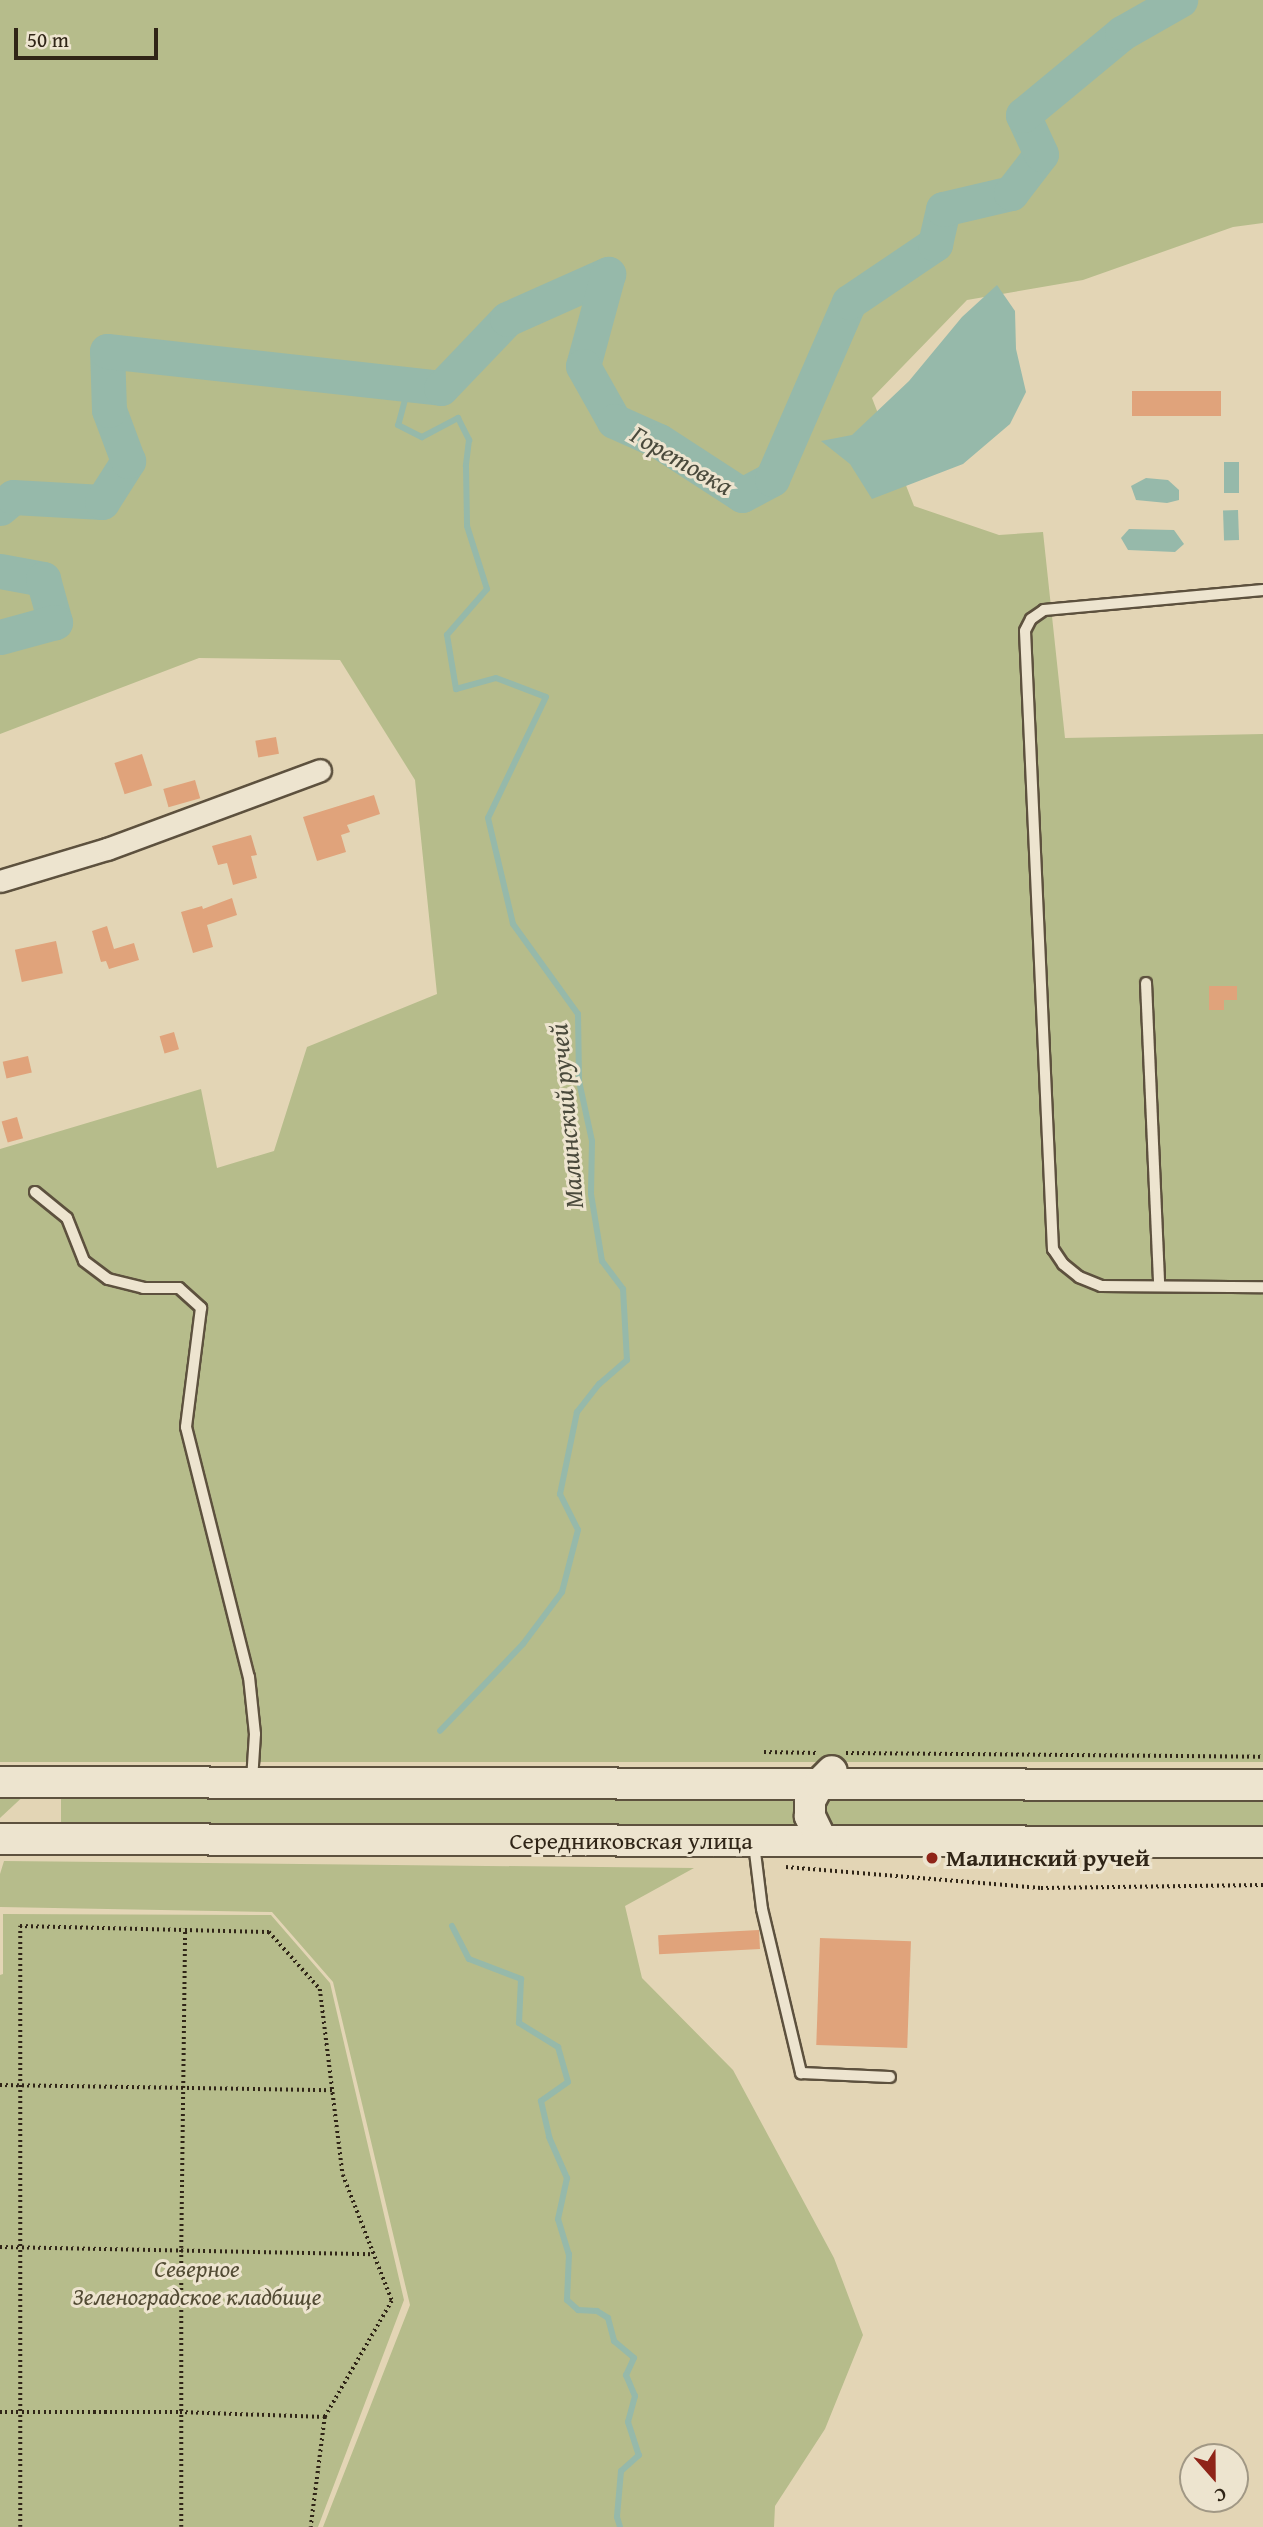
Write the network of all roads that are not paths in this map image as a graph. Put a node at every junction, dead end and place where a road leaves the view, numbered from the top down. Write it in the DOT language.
graph roads {
  1 [pos="1263,590"];
  2 [pos="320,770"];
  3 [pos="0,881"];
  4 [pos="1146,983"];
  5 [pos="35,1192"];
  6 [pos="1159,1285"];
  7 [pos="1263,1287"];
  8 [pos="0,1782"];
  9 [pos="252,1783"];
  10 [pos="819,1784"];
  11 [pos="1263,1785"];
  12 [pos="0,1839"];
  13 [pos="753,1841"];
  14 [pos="822,1841"];
  15 [pos="1263,1842"];
  16 [pos="890,2077"];
  1 -- 6 [label="lane"];
  2 -- 3 [label="street"];
  4 -- 6 [label="lane"];
  5 -- 9 [label="lane"];
  6 -- 7 [label="lane"];
  8 -- 9 [label="street"];
  9 -- 10 [label="street"];
  10 -- 11 [label="street"];
  10 -- 14 [label="street"];
  12 -- 13 [label="street, Середниковская улица"];
  13 -- 14 [label="street, Середниковская улица"];
  13 -- 16 [label="lane"];
  14 -- 15 [label="street, Середниковская улица"];
}
